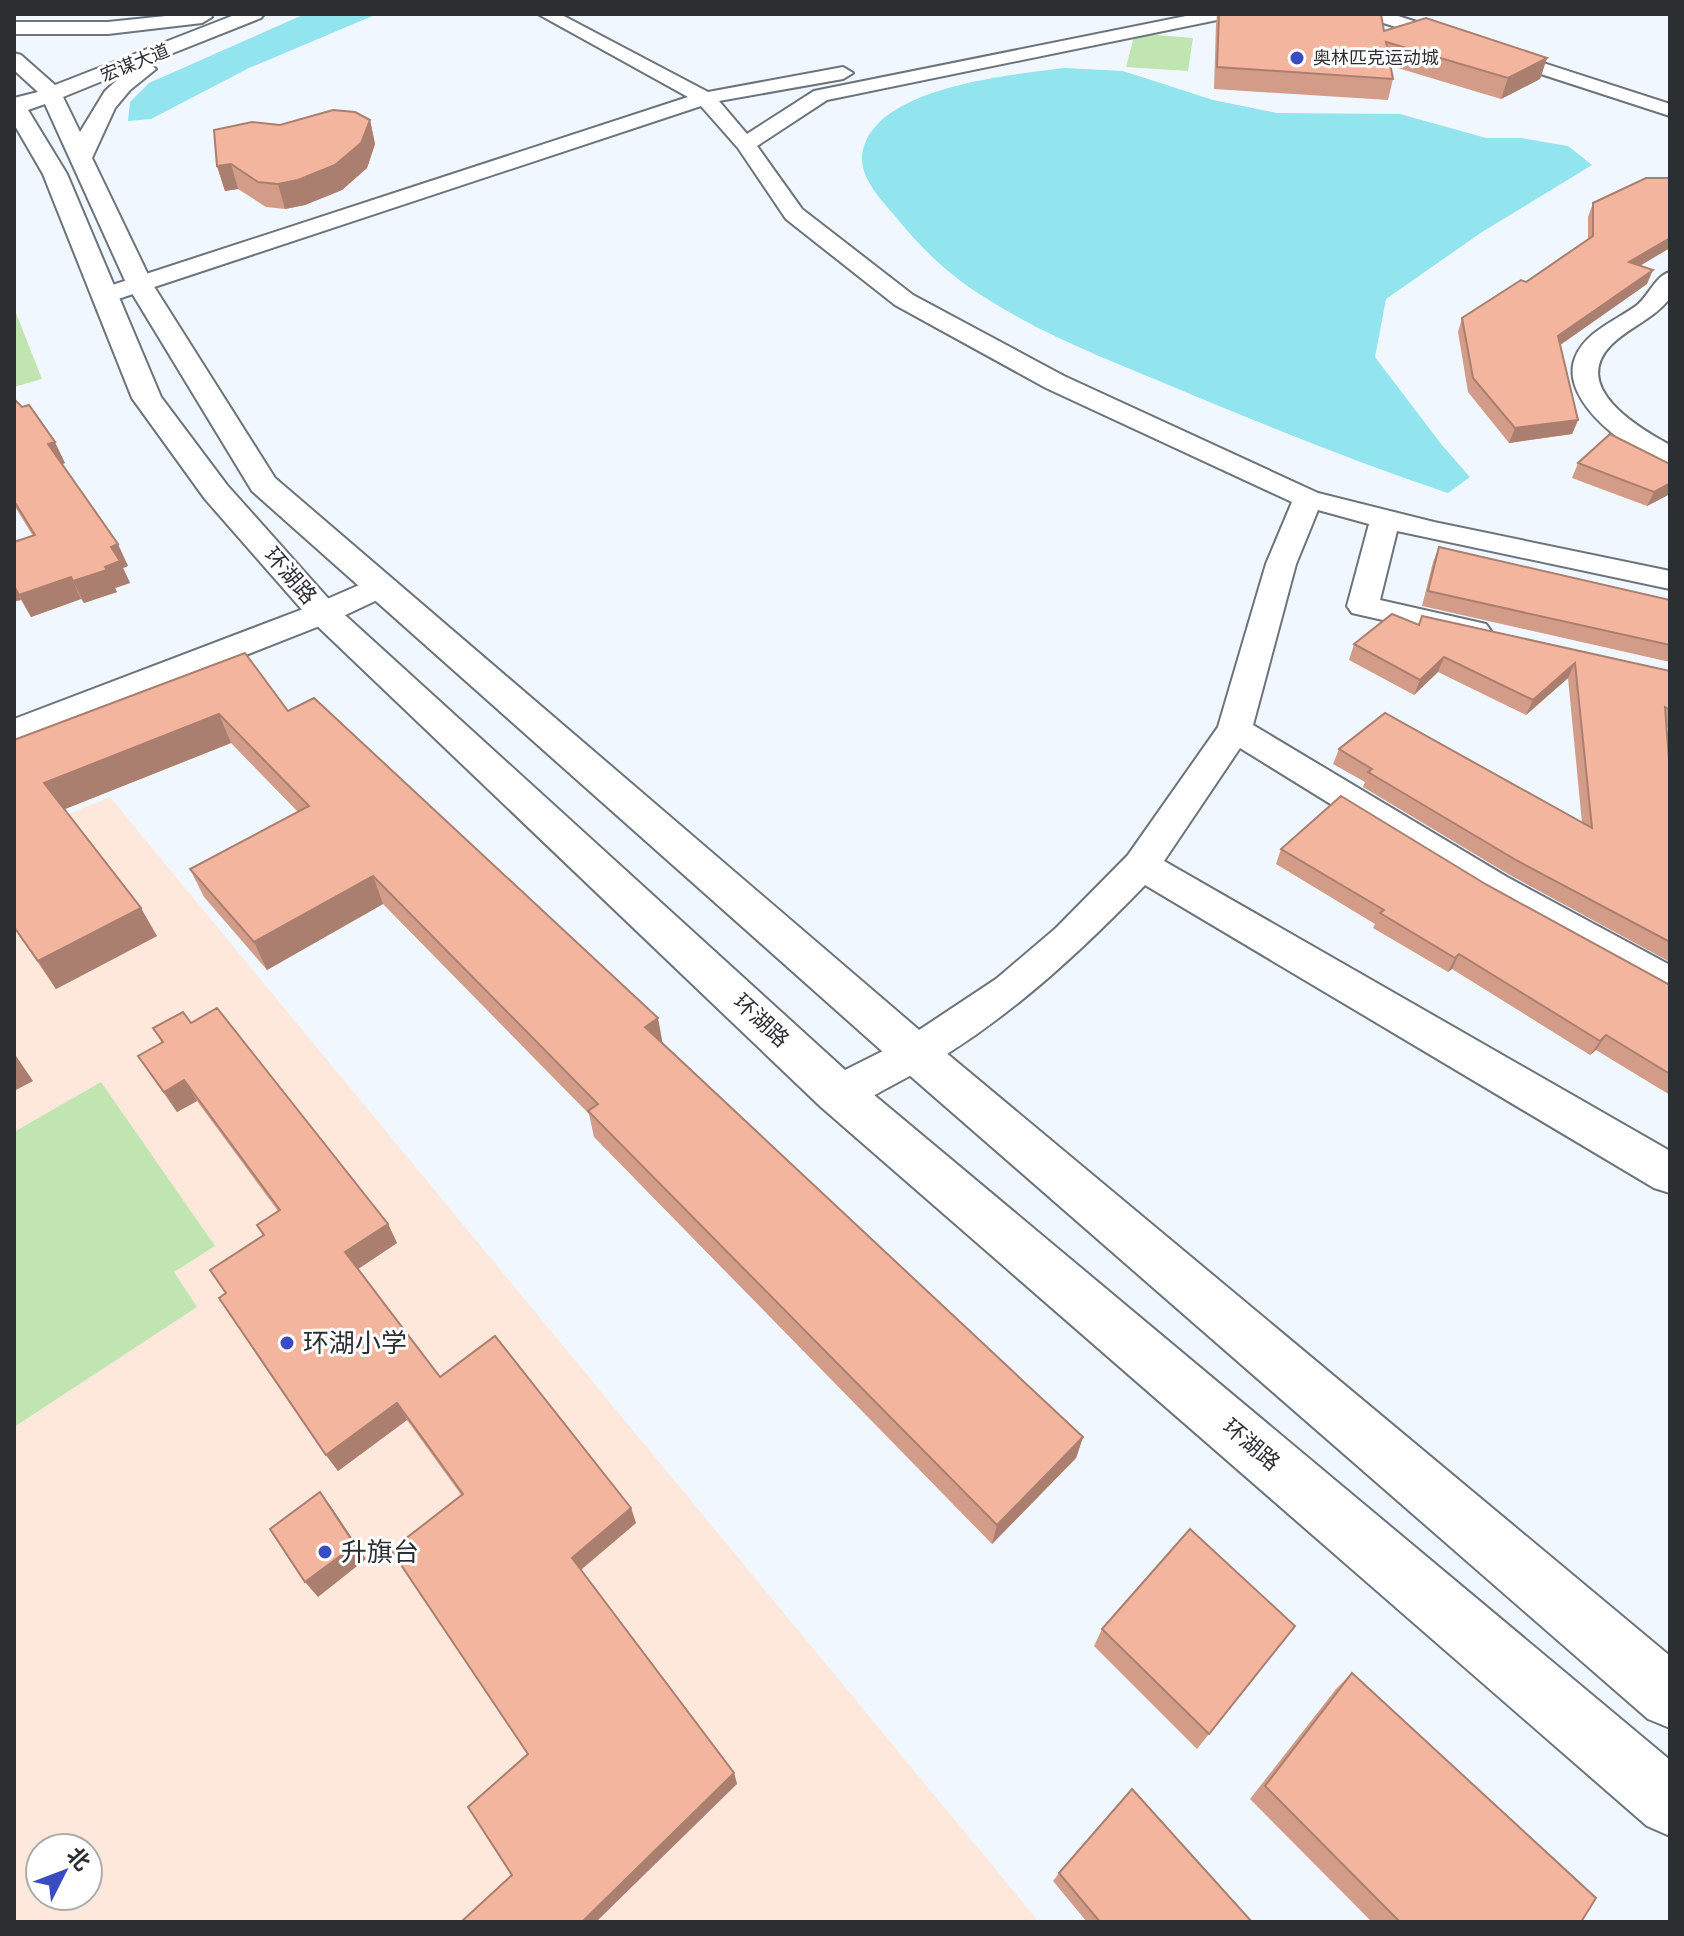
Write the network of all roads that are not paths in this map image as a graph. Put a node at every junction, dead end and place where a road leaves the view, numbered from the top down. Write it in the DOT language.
graph roads {
  1 [pos="254,14"];
  2 [pos="547,14"];
  3 [pos="1164,14"];
  4 [pos="1222,14"];
  5 [pos="1355,14"];
  6 [pos="1378,15"];
  7 [pos="220,18"];
  8 [pos="14,28"];
  9 [pos="23,92"];
  10 [pos="705,98"];
  11 [pos="1670,110"];
  12 [pos="745,144"];
  13 [pos="54,166"];
  14 [pos="1670,279"];
  15 [pos="123,290"];
  16 [pos="1670,457"];
  17 [pos="1308,499"];
  18 [pos="1385,519"];
  19 [pos="1670,580"];
  20 [pos="380,586"];
  21 [pos="323,613"];
  22 [pos="1500,637"];
  23 [pos="1235,729"];
  24 [pos="14,733"];
  25 [pos="1141,865"];
  26 [pos="1670,984"];
  27 [pos="916,1054"];
  28 [pos="838,1093"];
  29 [pos="1670,1174"];
  30 [pos="1670,1697"];
  31 [pos="1670,1803"];
  1 -- 7 [label="main road, 宏谋大道"];
  2 -- 10 [label="street"];
  3 -- 10 [label="street"];
  4 -- 12 [label="street"];
  5 -- 6 [label="street"];
  6 -- 11 [label="street"];
  7 -- 8 [label="main road"];
  7 -- 9 [label="main road, 宏谋大道"];
  7 -- 13 [label="main road"];
  9 -- 13 [label="main road, 环湖路"];
  10 -- 12 [label="street"];
  10 -- 15 [label="street"];
  12 -- 17 [label="street"];
  13 -- 15 [label="main road, 环湖路"];
  14 -- 16 [label="street"];
  15 -- 20 [label="main road, 环湖路"];
  15 -- 21 [label="main road, 环湖路"];
  17 -- 18 [label="street"];
  17 -- 23 [label="street"];
  18 -- 19 [label="street"];
  18 -- 22 [label="street"];
  20 -- 21 [label="main road"];
  20 -- 27 [label="main road, 环湖路"];
  21 -- 24 [label="main road"];
  21 -- 28 [label="main road, 环湖路"];
  23 -- 25 [label="street"];
  23 -- 26 [label="street"];
  25 -- 27 [label="street"];
  25 -- 29 [label="street"];
  27 -- 28 [label="street"];
  27 -- 30 [label="main road, 环湖路"];
  28 -- 31 [label="main road, 环湖路"];
}
